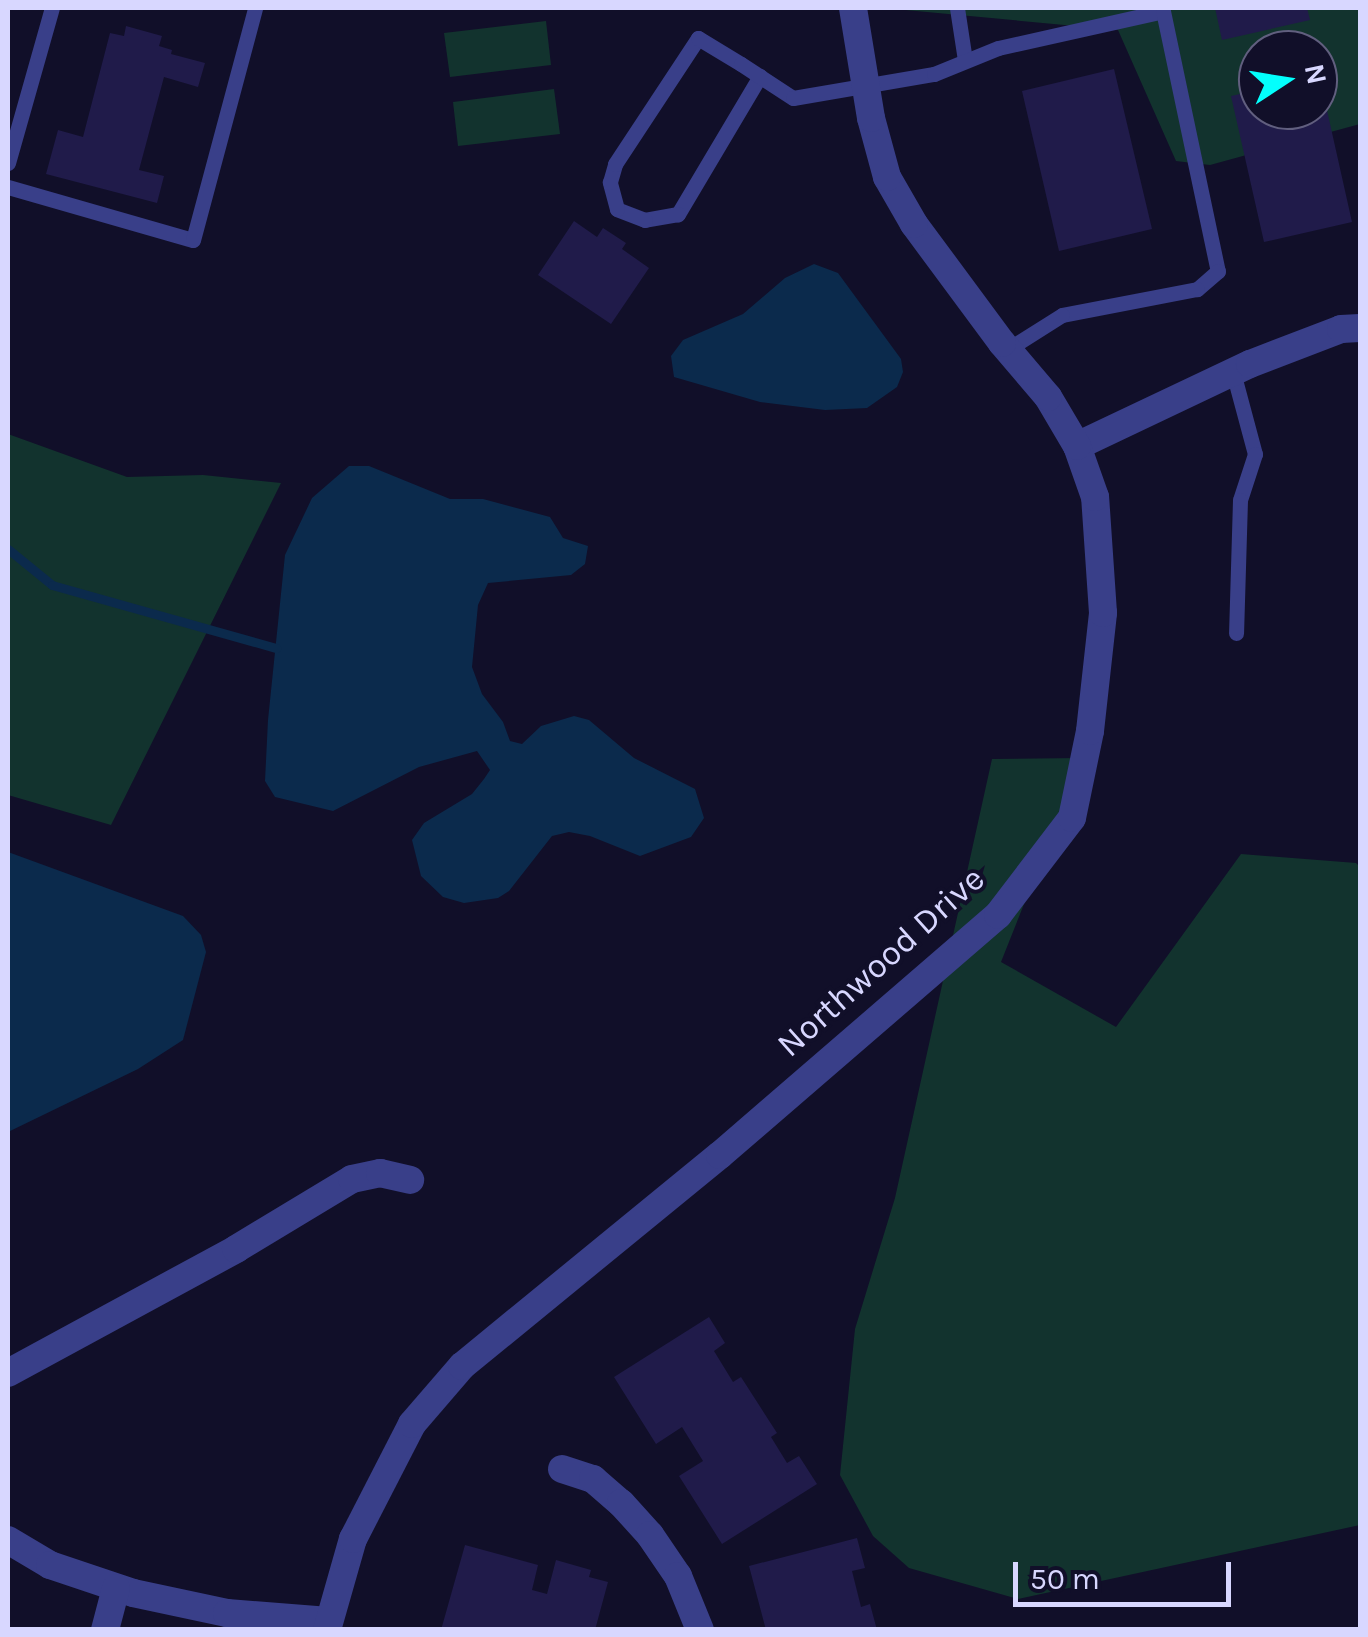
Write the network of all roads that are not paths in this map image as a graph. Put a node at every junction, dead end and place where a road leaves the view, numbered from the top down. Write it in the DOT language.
graph roads {
  1 [pos="52,8"];
  2 [pos="252,8"];
  3 [pos="853,8"];
  4 [pos="957,8"];
  5 [pos="1163,9"];
  6 [pos="965,60"];
  7 [pos="760,76"];
  8 [pos="867,88"];
  9 [pos="8,163"];
  10 [pos="8,187"];
  11 [pos="1360,328"];
  12 [pos="1008,350"];
  13 [pos="1232,372"];
  14 [pos="1077,446"];
  15 [pos="1236,633"];
  16 [pos="410,1180"];
  17 [pos="8,1373"];
  18 [pos="562,1468"];
  19 [pos="8,1540"];
  20 [pos="116,1588"];
  21 [pos="328,1625"];
  22 [pos="105,1630"];
  23 [pos="700,1630"];
  1 -- 9 [label="lane"];
  2 -- 10 [label="lane"];
  3 -- 8 [label="street, Northwood Drive"];
  4 -- 6 [label="lane"];
  5 -- 6 [label="lane"];
  5 -- 12 [label="lane"];
  6 -- 8 [label="lane"];
  7 -- 7 [label="lane"];
  7 -- 8 [label="lane"];
  8 -- 12 [label="street, Northwood Drive"];
  11 -- 13 [label="street"];
  12 -- 14 [label="street, Northwood Drive"];
  13 -- 14 [label="street"];
  13 -- 15 [label="lane"];
  14 -- 21 [label="street, Northwood Drive"];
  16 -- 17 [label="street"];
  18 -- 23 [label="street"];
  19 -- 20 [label="street"];
  20 -- 21 [label="street"];
  20 -- 22 [label="street"];
}
